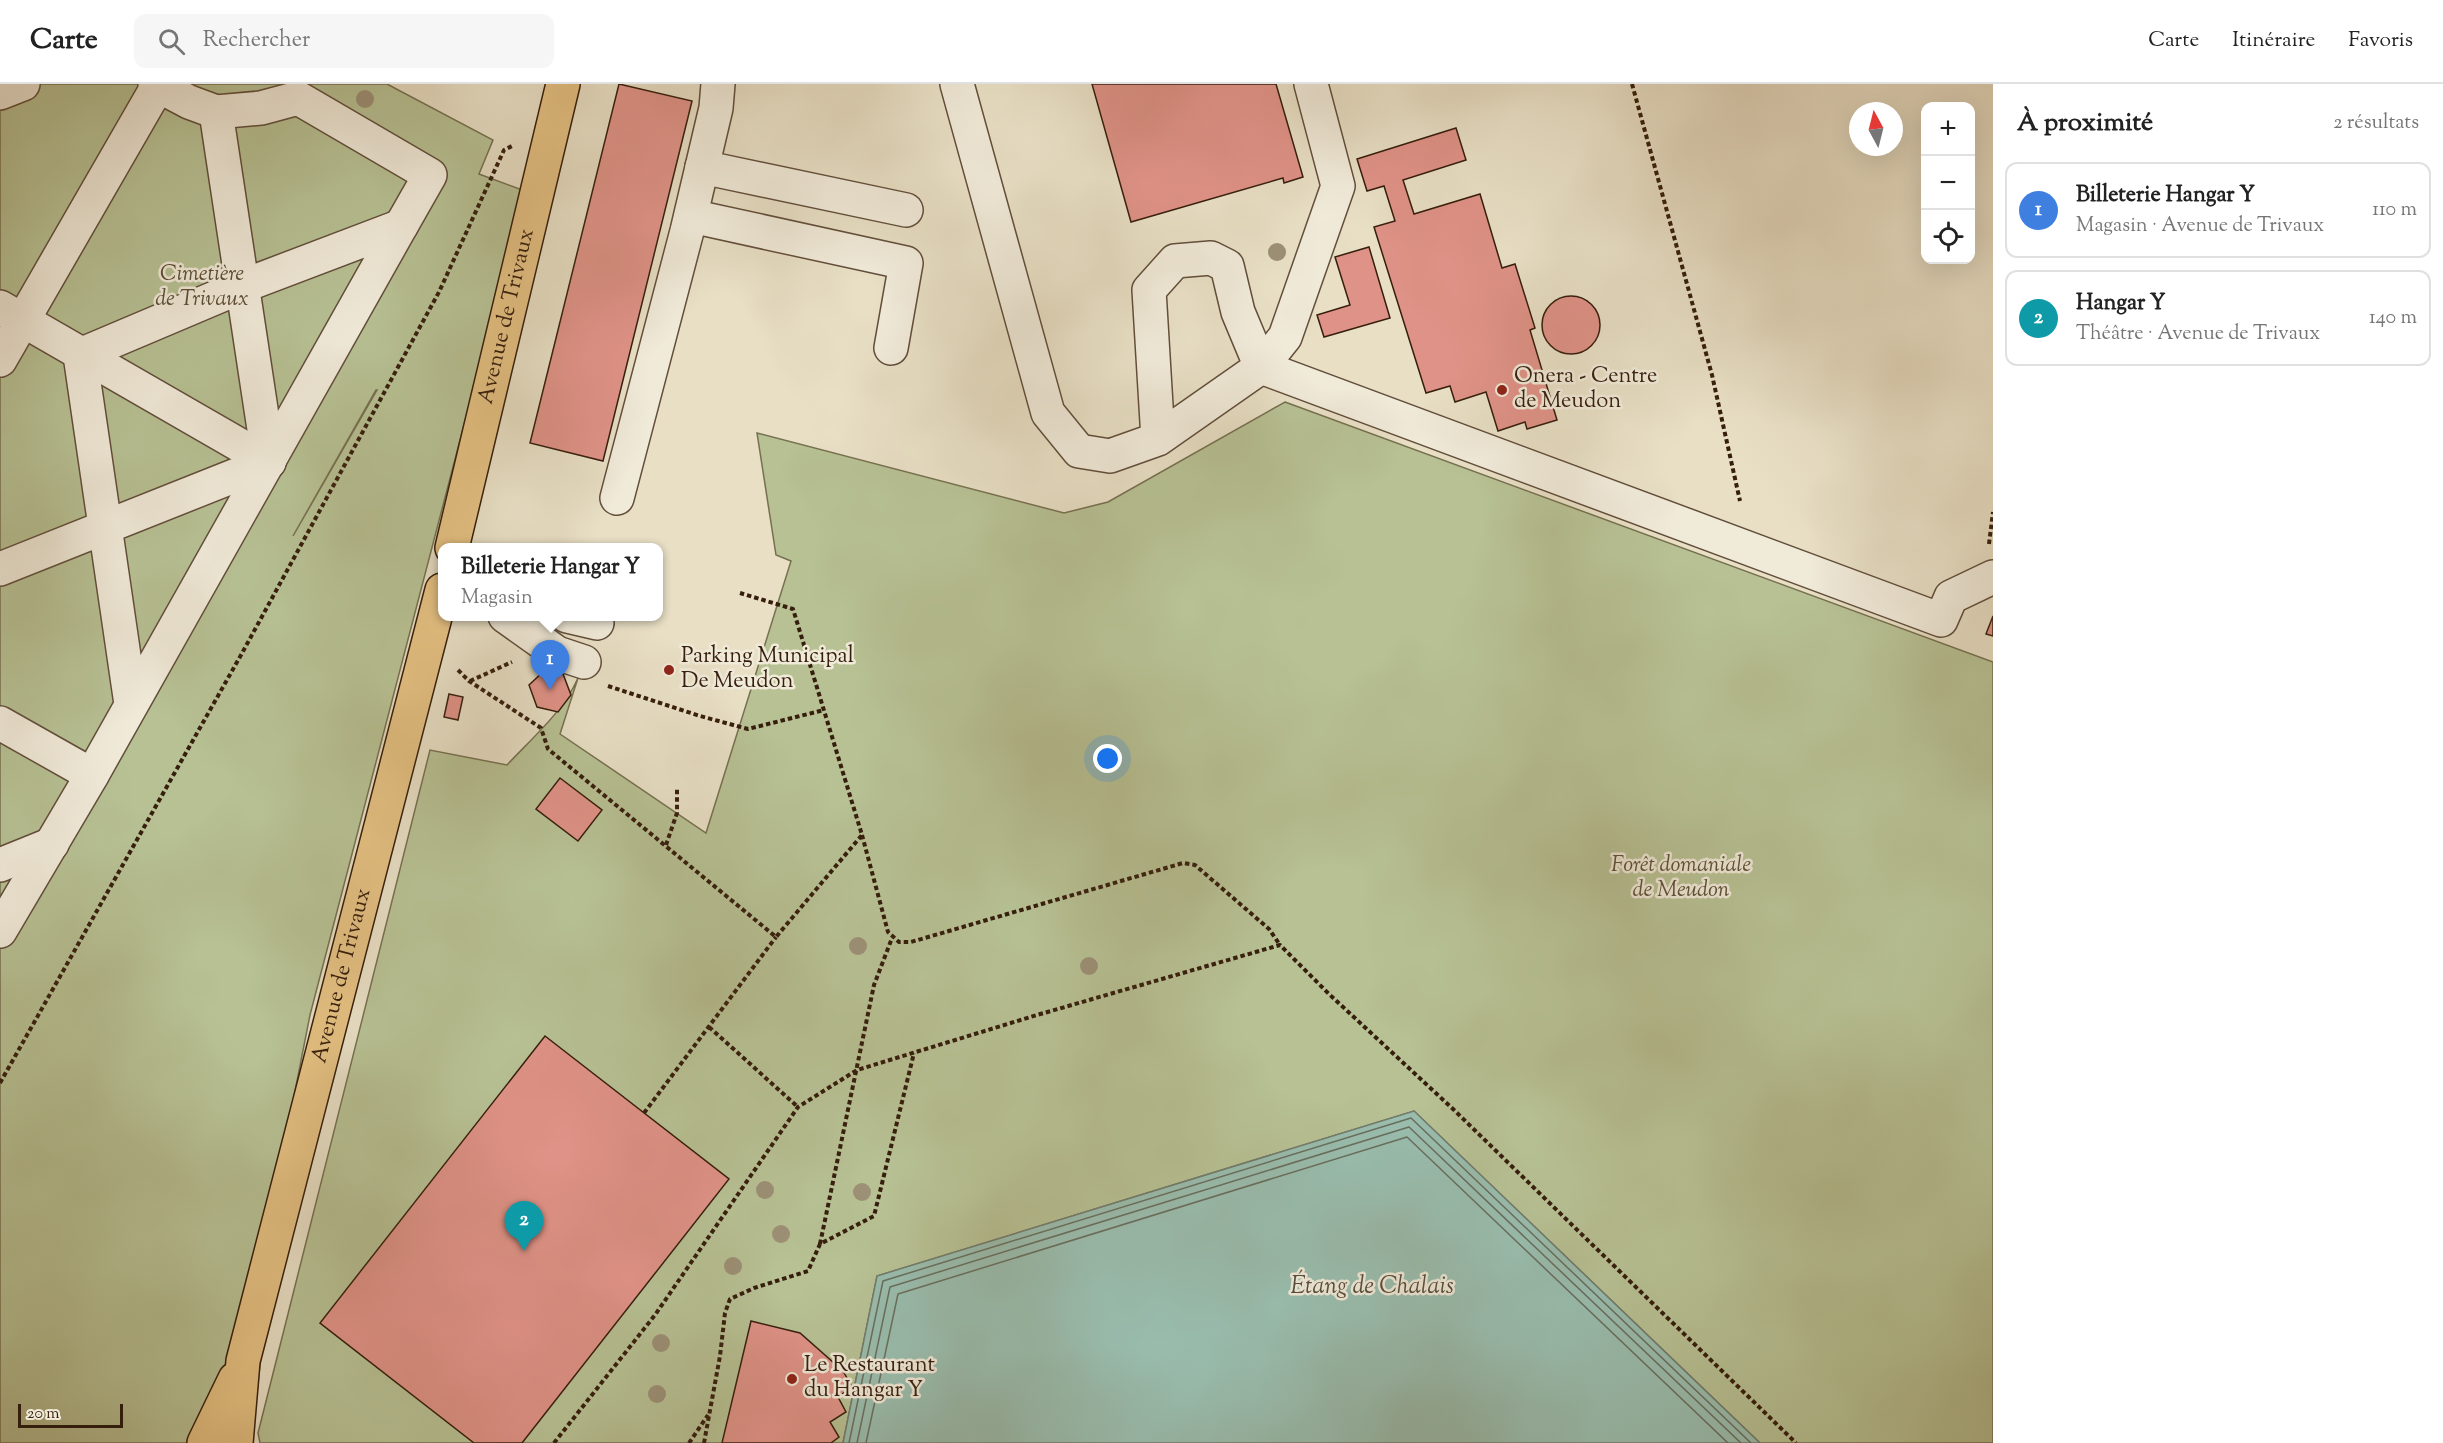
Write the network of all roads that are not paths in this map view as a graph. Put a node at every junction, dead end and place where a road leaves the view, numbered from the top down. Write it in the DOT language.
graph roads {
  1 [pos="23,84"];
  2 [pos="563,84"];
  3 [pos="718,84"];
  4 [pos="957,84"];
  5 [pos="1311,84"];
  6 [pos="157,85"];
  7 [pos="0,93"];
  8 [pos="216,112"];
  9 [pos="702,167"];
  10 [pos="906,210"];
  11 [pos="691,216"];
  12 [pos="401,225"];
  13 [pos="243,286"];
  14 [pos="11,314"];
  15 [pos="891,348"];
  16 [pos="80,355"];
  17 [pos="0,360"];
  18 [pos="1261,367"];
  19 [pos="1158,439"];
  20 [pos="268,462"];
  21 [pos="616,498"];
  22 [pos="105,526"];
  23 [pos="453,543"];
  24 [pos="0,569"];
  25 [pos="1993,577"];
  26 [pos="438,605"];
  27 [pos="510,621"];
  28 [pos="588,646"];
  29 [pos="131,704"];
  30 [pos="0,723"];
  31 [pos="92,775"];
  32 [pos="52,844"];
  33 [pos="0,865"];
  34 [pos="0,931"];
  35 [pos="243,1361"];
  36 [pos="204,1443"];
  37 [pos="236,1443"];
  1 -- 7 [label="lane"];
  2 -- 23 [label="main road, Avenue de Trivaux"];
  3 -- 9 [label="lane"];
  4 -- 19 [label="lane"];
  5 -- 18 [label="lane"];
  6 -- 8 [label="lane"];
  6 -- 14 [label="lane"];
  8 -- 12 [label="lane"];
  8 -- 13 [label="lane"];
  9 -- 10 [label="lane"];
  9 -- 11 [label="lane"];
  11 -- 15 [label="lane"];
  11 -- 21 [label="lane"];
  12 -- 13 [label="lane"];
  12 -- 20 [label="lane"];
  13 -- 16 [label="lane"];
  13 -- 20 [label="lane"];
  14 -- 16 [label="lane"];
  14 -- 17 [label="lane"];
  16 -- 20 [label="lane"];
  16 -- 22 [label="lane"];
  18 -- 19 [label="lane"];
  18 -- 19 [label="lane"];
  18 -- 25 [label="lane"];
  20 -- 22 [label="lane"];
  20 -- 29 [label="lane"];
  22 -- 24 [label="lane"];
  22 -- 29 [label="lane"];
  26 -- 35 [label="main road, Avenue de Trivaux"];
  27 -- 28 [label="lane"];
  29 -- 31 [label="lane"];
  30 -- 31 [label="lane"];
  31 -- 32 [label="lane"];
  32 -- 33 [label="lane"];
  32 -- 34 [label="lane"];
  35 -- 36 [label="main road, Avenue de Trivaux"];
  35 -- 37 [label="main road, Avenue de Trivaux"];
}
